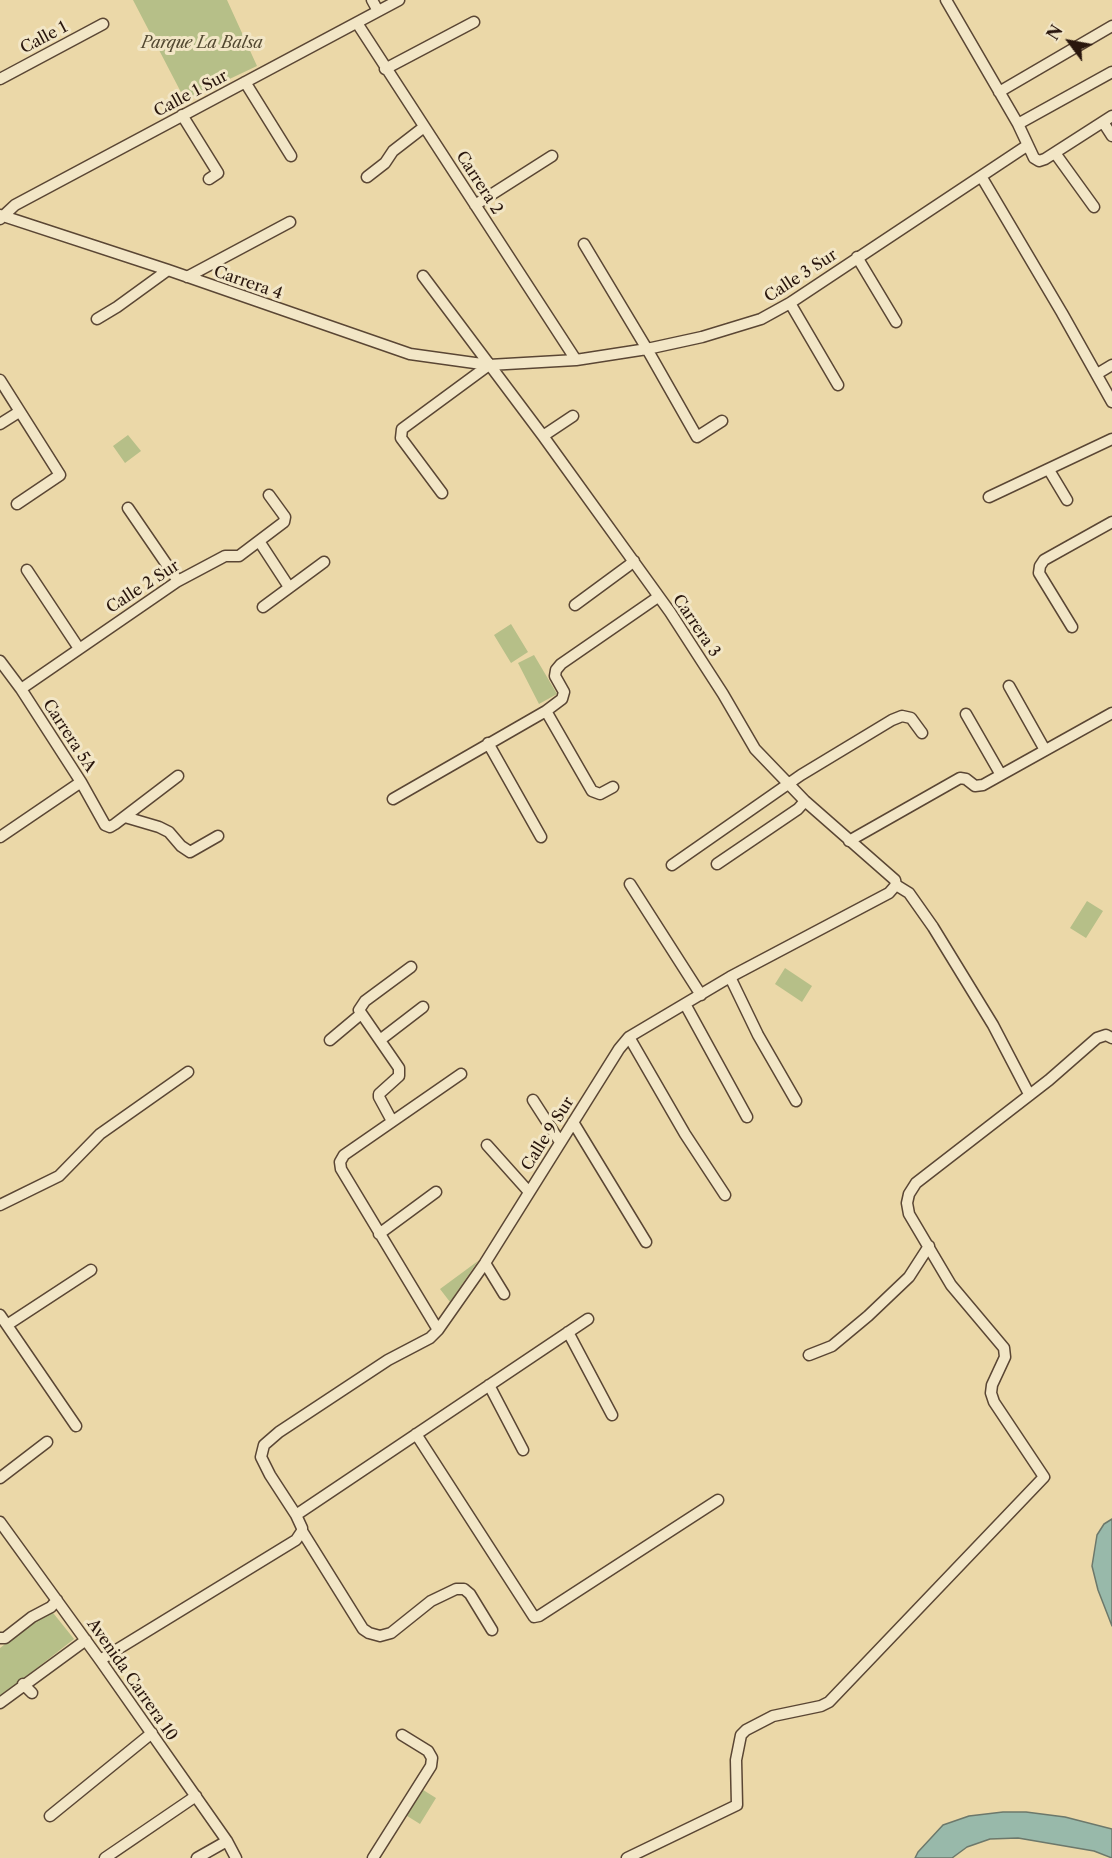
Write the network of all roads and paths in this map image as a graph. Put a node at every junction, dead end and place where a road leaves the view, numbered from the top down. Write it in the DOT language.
graph roads {
  1 [pos="372,0"];
  2 [pos="399,0"];
  3 [pos="946,0"];
  4 [pos="378,10"];
  5 [pos="474,22"];
  6 [pos="357,23"];
  7 [pos="103,24"];
  8 [pos="1112,26"];
  9 [pos="386,69"];
  10 [pos="1112,72"];
  11 [pos="0,79"];
  12 [pos="245,82"];
  13 [pos="999,92"];
  14 [pos="182,115"];
  15 [pos="1108,119"];
  16 [pos="1018,124"];
  17 [pos="424,127"];
  18 [pos="1112,136"];
  19 [pos="1028,145"];
  20 [pos="1055,153"];
  21 [pos="291,156"];
  22 [pos="552,156"];
  23 [pos="981,176"];
  24 [pos="367,177"];
  25 [pos="210,178"];
  26 [pos="475,205"];
  27 [pos="1094,207"];
  28 [pos="1,217"];
  29 [pos="290,222"];
  30 [pos="584,244"];
  31 [pos="857,257"];
  32 [pos="168,270"];
  33 [pos="423,276"];
  34 [pos="187,277"];
  35 [pos="790,303"];
  36 [pos="97,320"];
  37 [pos="896,322"];
  38 [pos="647,349"];
  39 [pos="576,360"];
  40 [pos="489,365"];
  41 [pos="1112,365"];
  42 [pos="1112,376"];
  43 [pos="1099,378"];
  44 [pos="0,380"];
  45 [pos="838,385"];
  46 [pos="1112,402"];
  47 [pos="19,412"];
  48 [pos="573,416"];
  49 [pos="722,422"];
  50 [pos="0,424"];
  51 [pos="543,436"];
  52 [pos="1112,439"];
  53 [pos="1049,470"];
  54 [pos="442,494"];
  55 [pos="268,495"];
  56 [pos="989,497"];
  57 [pos="1067,500"];
  58 [pos="17,504"];
  59 [pos="128,508"];
  60 [pos="1112,522"];
  61 [pos="259,541"];
  62 [pos="634,561"];
  63 [pos="324,562"];
  64 [pos="27,570"];
  65 [pos="178,581"];
  66 [pos="289,587"];
  67 [pos="658,597"];
  68 [pos="575,605"];
  69 [pos="263,607"];
  70 [pos="1072,627"];
  71 [pos="78,647"];
  72 [pos="0,661"];
  73 [pos="1009,687"];
  74 [pos="21,689"];
  75 [pos="546,711"];
  76 [pos="1112,713"];
  77 [pos="966,714"];
  78 [pos="922,733"];
  79 [pos="488,743"];
  80 [pos="1045,750"];
  81 [pos="1001,775"];
  82 [pos="178,776"];
  83 [pos="81,782"];
  84 [pos="788,784"];
  85 [pos="614,787"];
  86 [pos="393,798"];
  87 [pos="805,801"];
  88 [pos="125,817"];
  89 [pos="218,836"];
  90 [pos="0,837"];
  91 [pos="541,837"];
  92 [pos="849,841"];
  93 [pos="717,864"];
  94 [pos="672,865"];
  95 [pos="630,884"];
  96 [pos="896,885"];
  97 [pos="411,967"];
  98 [pos="730,977"];
  99 [pos="701,995"];
  100 [pos="686,1004"];
  101 [pos="423,1007"];
  102 [pos="361,1014"];
  103 [pos="629,1037"];
  104 [pos="1112,1038"];
  105 [pos="330,1040"];
  106 [pos="380,1040"];
  107 [pos="188,1072"];
  108 [pos="461,1074"];
  109 [pos="1029,1094"];
  110 [pos="533,1100"];
  111 [pos="796,1101"];
  112 [pos="747,1117"];
  113 [pos="392,1121"];
  114 [pos="573,1122"];
  115 [pos="560,1142"];
  116 [pos="487,1144"];
  117 [pos="436,1192"];
  118 [pos="529,1192"];
  119 [pos="725,1196"];
  120 [pos="0,1205"];
  121 [pos="379,1234"];
  122 [pos="646,1242"];
  123 [pos="929,1246"];
  124 [pos="485,1263"];
  125 [pos="91,1270"];
  126 [pos="504,1294"];
  127 [pos="0,1315"];
  128 [pos="588,1319"];
  129 [pos="7,1325"];
  130 [pos="438,1330"];
  131 [pos="568,1332"];
  132 [pos="809,1355"];
  133 [pos="489,1385"];
  134 [pos="612,1415"];
  135 [pos="76,1426"];
  136 [pos="416,1434"];
  137 [pos="47,1442"];
  138 [pos="523,1450"];
  139 [pos="0,1478"];
  140 [pos="718,1500"];
  141 [pos="296,1515"];
  142 [pos="0,1522"];
  143 [pos="302,1531"];
  144 [pos="57,1600"];
  145 [pos="492,1630"];
  146 [pos="0,1638"];
  147 [pos="86,1640"];
  148 [pos="100,1660"];
  149 [pos="23,1684"];
  150 [pos="32,1693"];
  151 [pos="0,1703"];
  152 [pos="152,1733"];
  153 [pos="402,1735"];
  154 [pos="196,1797"];
  155 [pos="50,1816"];
  156 [pos="227,1841"];
  157 [pos="105,1858"];
  158 [pos="197,1858"];
  159 [pos="236,1858"];
  160 [pos="373,1858"];
  161 [pos="627,1858"];
  1 -- 4 [label="street"];
  2 -- 4 [label="street, Calle 1 Sur"];
  3 -- 13 [label="street"];
  4 -- 6 [label="street, Calle 1 Sur"];
  5 -- 9 [label="street"];
  6 -- 9 [label="street, Carrera 2"];
  6 -- 12 [label="street, Calle 1 Sur"];
  7 -- 11 [label="street, Calle 1"];
  8 -- 13 [label="street"];
  9 -- 17 [label="street, Carrera 2"];
  10 -- 16 [label="street"];
  12 -- 14 [label="street, Calle 1 Sur"];
  12 -- 21 [label="street"];
  13 -- 16 [label="street"];
  14 -- 25 [label="street"];
  14 -- 28 [label="street, Calle 1 Sur"];
  15 -- 18 [label="street"];
  15 -- 20 [label="street"];
  16 -- 19 [label="street"];
  17 -- 24 [label="street"];
  17 -- 26 [label="street, Carrera 2"];
  19 -- 20 [label="street"];
  19 -- 23 [label="street, Calle 3 Sur"];
  20 -- 27 [label="street"];
  22 -- 26 [label="street"];
  23 -- 31 [label="street, Calle 3 Sur"];
  23 -- 43 [label="street"];
  26 -- 39 [label="street, Carrera 2"];
  28 -- 32 [label="street, Carrera 4"];
  29 -- 34 [label="street"];
  30 -- 38 [label="street"];
  31 -- 35 [label="street, Calle 3 Sur"];
  31 -- 37 [label="street"];
  32 -- 34 [label="street, Carrera 4"];
  32 -- 36 [label="street"];
  33 -- 40 [label="street, Carrera 3"];
  34 -- 40 [label="street, Carrera 4"];
  35 -- 38 [label="street, Calle 3 Sur"];
  35 -- 45 [label="street"];
  38 -- 39 [label="street, Calle 3 Sur"];
  38 -- 49 [label="street"];
  39 -- 40 [label="street, Calle 3 Sur"];
  40 -- 51 [label="street, Carrera 3"];
  40 -- 54 [label="street"];
  41 -- 43 [label="street"];
  42 -- 43 [label="street"];
  43 -- 46 [label="street"];
  44 -- 47 [label="street"];
  47 -- 50 [label="street"];
  47 -- 58 [label="street"];
  48 -- 51 [label="street"];
  51 -- 62 [label="street, Carrera 3"];
  52 -- 53 [label="street"];
  53 -- 56 [label="street"];
  53 -- 57 [label="street"];
  55 -- 61 [label="street, Calle 2 Sur"];
  59 -- 65 [label="street"];
  60 -- 70 [label="street"];
  61 -- 65 [label="street, Calle 2 Sur"];
  61 -- 66 [label="street"];
  62 -- 67 [label="street, Carrera 3"];
  62 -- 68 [label="street"];
  63 -- 66 [label="street"];
  64 -- 71 [label="street"];
  65 -- 71 [label="street, Calle 2 Sur"];
  66 -- 69 [label="street"];
  67 -- 75 [label="street"];
  67 -- 84 [label="street, Carrera 3"];
  71 -- 74 [label="street, Calle 2 Sur"];
  72 -- 74 [label="street, Carrera 5A"];
  73 -- 80 [label="street"];
  74 -- 83 [label="street, Carrera 5A"];
  75 -- 79 [label="street"];
  75 -- 85 [label="street"];
  76 -- 80 [label="street"];
  77 -- 81 [label="street"];
  78 -- 84 [label="street"];
  79 -- 86 [label="street"];
  79 -- 91 [label="street"];
  80 -- 81 [label="street"];
  81 -- 92 [label="street"];
  82 -- 88 [label="street"];
  83 -- 88 [label="street, Carrera 5A"];
  83 -- 90 [label="street"];
  84 -- 87 [label="street, Carrera 3"];
  84 -- 94 [label="street"];
  87 -- 92 [label="street, Carrera 3"];
  87 -- 93 [label="street"];
  88 -- 89 [label="street"];
  92 -- 96 [label="street, Carrera 3"];
  95 -- 99 [label="street"];
  96 -- 98 [label="street, Calle 9 Sur"];
  96 -- 109 [label="street, Carrera 3"];
  97 -- 102 [label="street"];
  98 -- 99 [label="street, Calle 9 Sur"];
  98 -- 111 [label="street"];
  99 -- 100 [label="street, Calle 9 Sur"];
  100 -- 103 [label="street, Calle 9 Sur"];
  100 -- 112 [label="street"];
  101 -- 106 [label="street"];
  102 -- 105 [label="street"];
  102 -- 106 [label="street"];
  103 -- 114 [label="street, Calle 9 Sur"];
  103 -- 119 [label="street"];
  104 -- 109 [label="street"];
  106 -- 113 [label="street"];
  107 -- 120 [label="street"];
  108 -- 113 [label="street"];
  109 -- 123 [label="street"];
  110 -- 115 [label="street"];
  113 -- 121 [label="street"];
  114 -- 115 [label="street, Calle 9 Sur"];
  114 -- 122 [label="street"];
  115 -- 118 [label="street, Calle 9 Sur"];
  116 -- 118 [label="street"];
  117 -- 121 [label="street"];
  118 -- 124 [label="street, Calle 9 Sur"];
  121 -- 130 [label="street"];
  123 -- 132 [label="street"];
  123 -- 161 [label="street"];
  124 -- 126 [label="street"];
  124 -- 130 [label="street, Calle 9 Sur"];
  125 -- 129 [label="street"];
  127 -- 129 [label="street"];
  128 -- 131 [label="street"];
  129 -- 135 [label="street"];
  130 -- 141 [label="street, Calle 9 Sur"];
  131 -- 133 [label="street"];
  131 -- 134 [label="street"];
  133 -- 136 [label="street"];
  133 -- 138 [label="street"];
  136 -- 140 [label="street"];
  136 -- 141 [label="street"];
  137 -- 139 [label="street"];
  141 -- 143 [label="street"];
  142 -- 144 [label="street, Avenida Carrera 10"];
  143 -- 145 [label="street"];
  143 -- 148 [label="street"];
  144 -- 146 [label="street"];
  144 -- 147 [label="street, Avenida Carrera 10"];
  147 -- 148 [label="street, Avenida Carrera 10"];
  147 -- 149 [label="street"];
  148 -- 152 [label="street, Avenida Carrera 10"];
  149 -- 150 [label="street"];
  149 -- 151 [label="street"];
  152 -- 154 [label="street, Avenida Carrera 10"];
  152 -- 155 [label="street"];
  153 -- 160 [label="street"];
  154 -- 156 [label="street, Avenida Carrera 10"];
  154 -- 157 [label="street"];
  156 -- 158 [label="street"];
  156 -- 159 [label="street, Avenida Carrera 10"];
}
